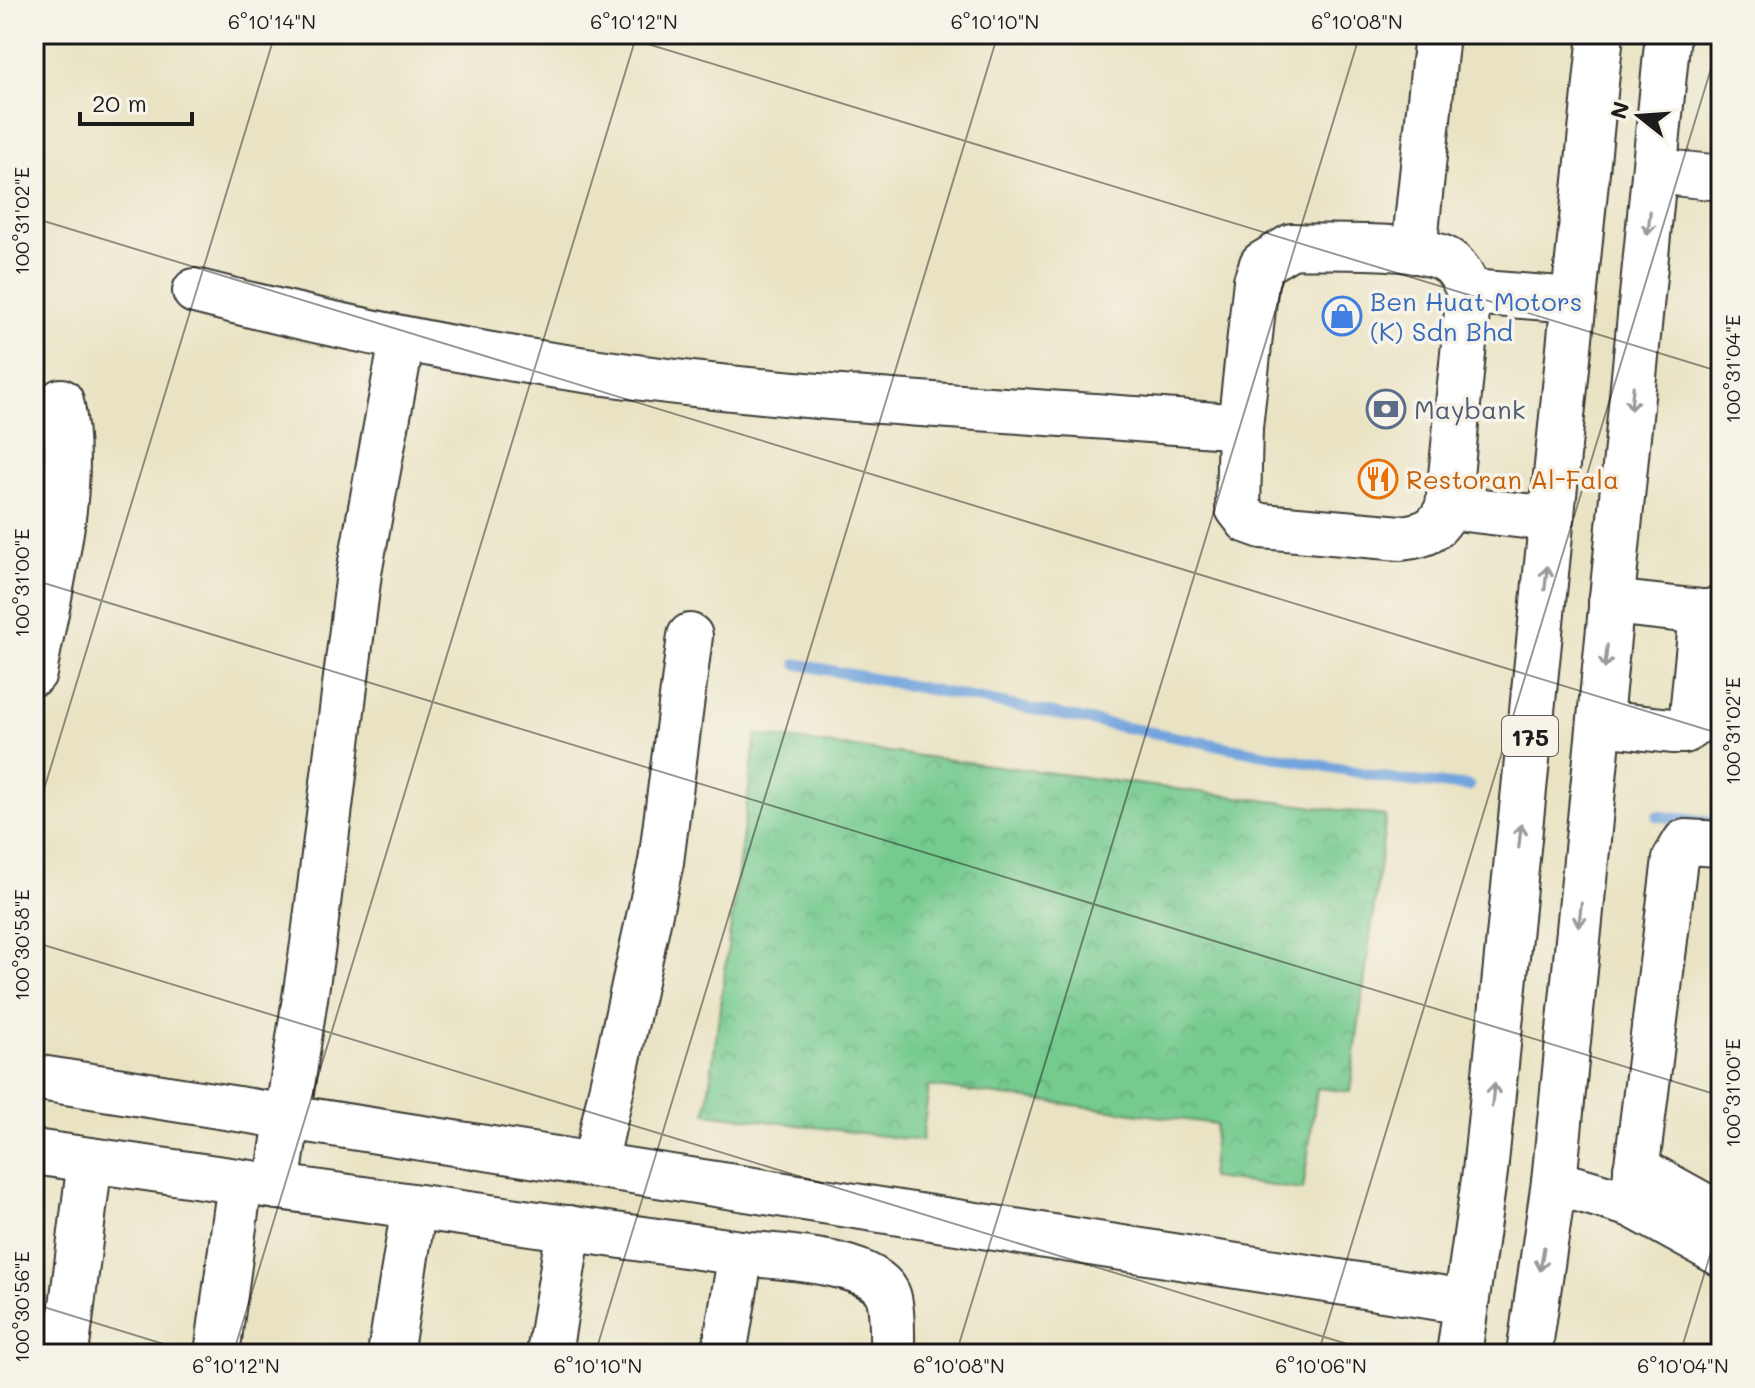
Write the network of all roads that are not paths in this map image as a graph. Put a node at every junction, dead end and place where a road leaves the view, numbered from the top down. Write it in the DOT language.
graph roads {
  1 [pos="1437,34"];
  2 [pos="1601,34"];
  3 [pos="1669,36"];
  4 [pos="1655,171"];
  5 [pos="1721,178"];
  6 [pos="1414,251"];
  7 [pos="195,291"];
  8 [pos="1469,292"];
  9 [pos="1574,300"];
  10 [pos="402,340"];
  11 [pos="61,401"];
  12 [pos="1240,427"];
  13 [pos="1448,507"];
  14 [pos="1552,519"];
  15 [pos="1611,602"];
  16 [pos="1711,610"];
  17 [pos="690,636"];
  18 [pos="34,673"];
  19 [pos="1600,723"];
  20 [pos="1703,843"];
  21 [pos="34,1077"];
  22 [pos="286,1118"];
  23 [pos="34,1152"];
  24 [pos="90,1160"];
  25 [pos="595,1164"];
  26 [pos="1554,1182"];
  27 [pos="258,1184"];
  28 [pos="1634,1186"];
  29 [pos="414,1207"];
  30 [pos="1721,1215"];
  31 [pos="569,1228"];
  32 [pos="741,1253"];
  33 [pos="1721,1254"];
  34 [pos="1466,1302"];
  35 [pos="66,1354"];
  36 [pos="217,1354"];
  37 [pos="390,1354"];
  38 [pos="549,1354"];
  39 [pos="724,1354"];
  40 [pos="892,1354"];
  41 [pos="1459,1354"];
  42 [pos="1529,1354"];
  1 -- 6 [label="main road"];
  2 -- 9 [label="main road, 175"];
  3 -- 4 [label="main road, 175"];
  4 -- 5 [label="main road"];
  4 -- 15 [label="main road, 175, one-way"];
  6 -- 8 [label="main road"];
  6 -- 12 [label="main road"];
  7 -- 10 [label="main road"];
  8 -- 9 [label="main road"];
  8 -- 13 [label="main road"];
  9 -- 14 [label="main road, 175"];
  10 -- 12 [label="main road"];
  10 -- 22 [label="main road"];
  11 -- 18 [label="main road"];
  12 -- 13 [label="main road"];
  13 -- 14 [label="main road"];
  34 -- 14 [label="main road, 175, one-way"];
  15 -- 16 [label="main road"];
  15 -- 19 [label="main road, 175, one-way"];
  16 -- 19 [label="main road"];
  17 -- 25 [label="main road"];
  19 -- 26 [label="main road, 175, one-way"];
  20 -- 28 [label="main road"];
  21 -- 22 [label="main road"];
  22 -- 25 [label="main road"];
  22 -- 27 [label="main road"];
  23 -- 24 [label="main road"];
  24 -- 27 [label="main road"];
  24 -- 35 [label="main road"];
  25 -- 34 [label="main road"];
  26 -- 28 [label="main road"];
  26 -- 42 [label="main road, 175, one-way"];
  27 -- 29 [label="main road"];
  27 -- 36 [label="main road"];
  28 -- 30 [label="main road"];
  28 -- 33 [label="main road"];
  29 -- 31 [label="main road"];
  29 -- 37 [label="main road"];
  31 -- 32 [label="main road"];
  31 -- 38 [label="main road"];
  32 -- 39 [label="main road"];
  32 -- 40 [label="main road"];
  34 -- 41 [label="main road, 175"];
}
